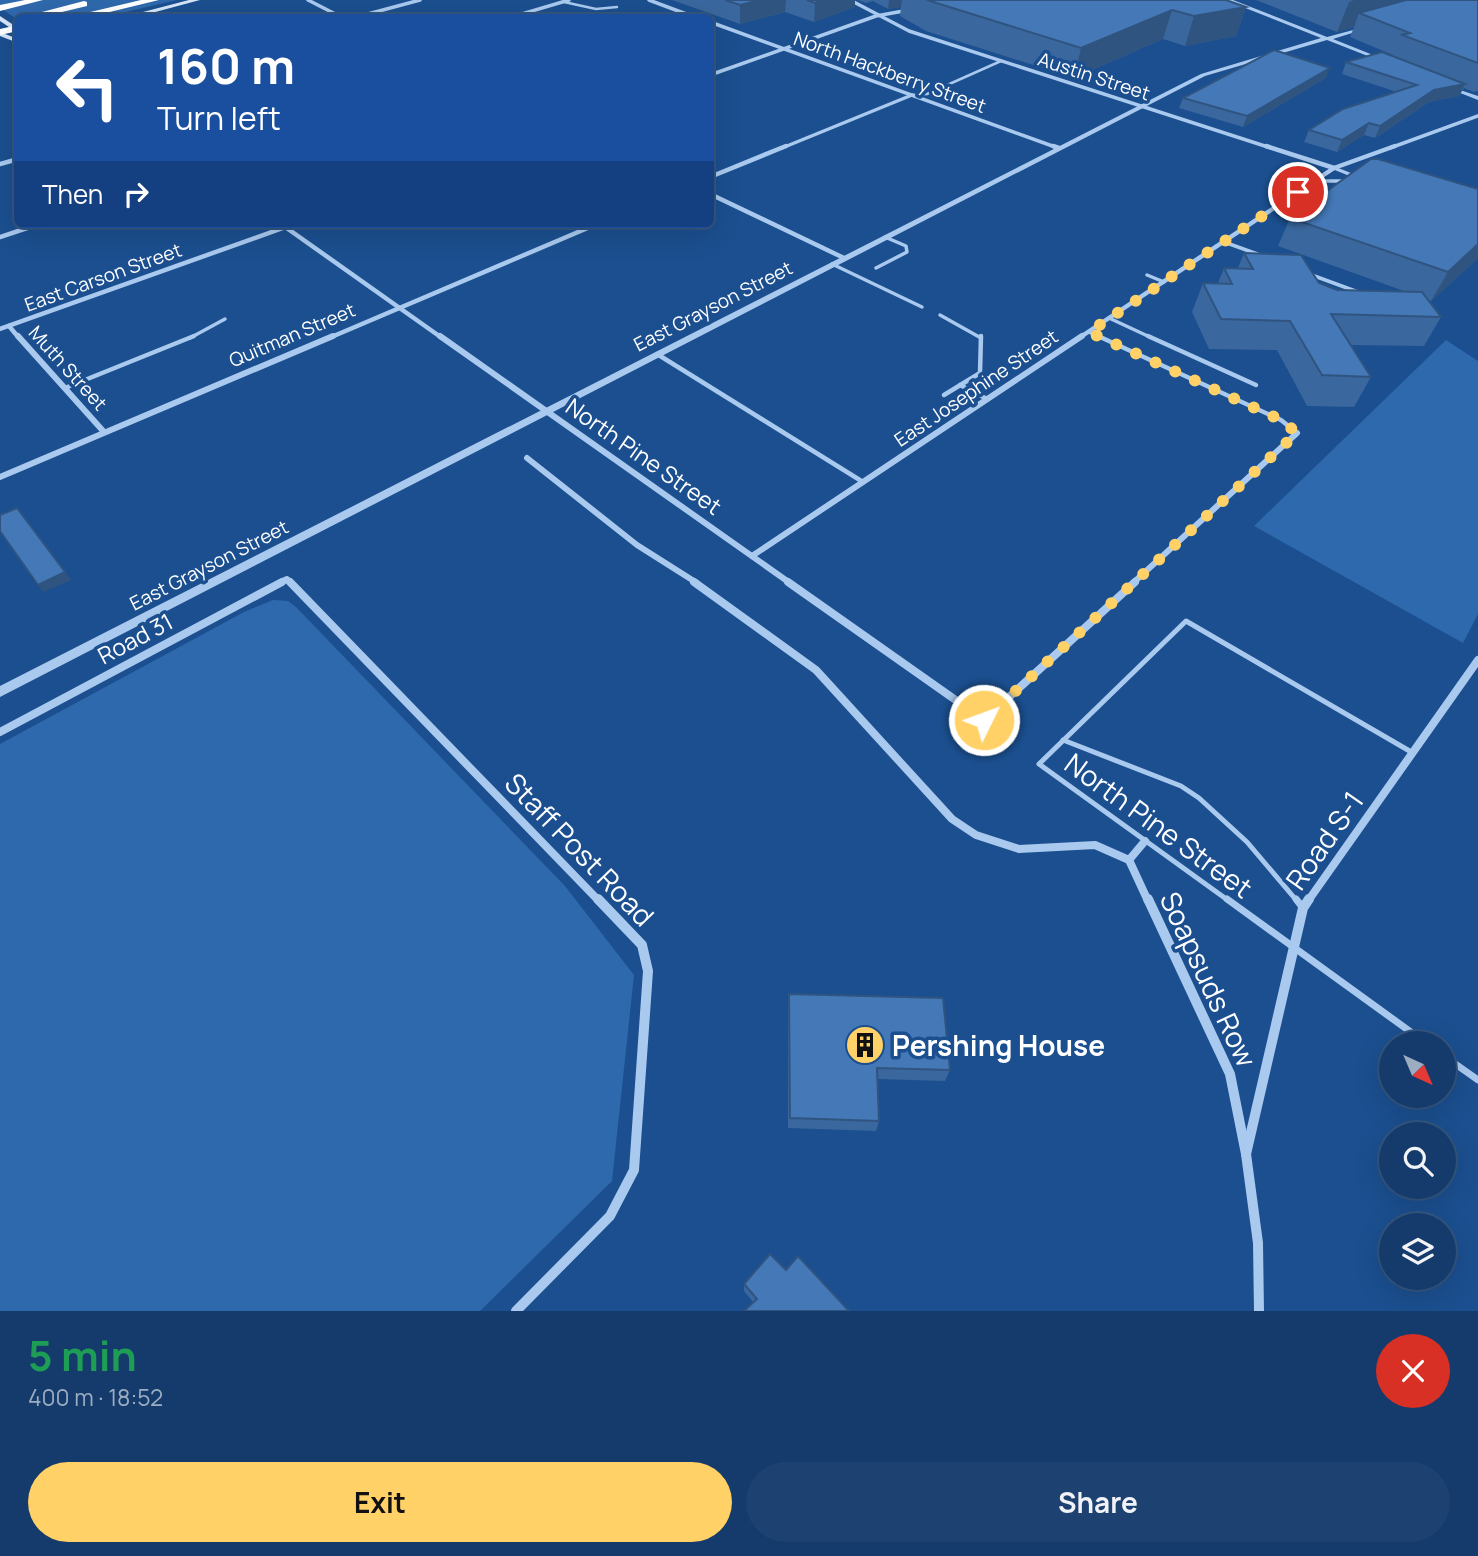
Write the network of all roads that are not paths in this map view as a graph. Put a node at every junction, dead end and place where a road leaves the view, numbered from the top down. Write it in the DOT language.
graph roads {
  1 [pos="25,0"];
  2 [pos="38,0"];
  3 [pos="154,0"];
  4 [pos="197,0"];
  5 [pos="308,0"];
  6 [pos="420,0"];
  7 [pos="569,0"];
  8 [pos="649,0"];
  9 [pos="850,0"];
  10 [pos="1228,0"];
  11 [pos="97,1"];
  12 [pos="564,2"];
  13 [pos="0,7"];
  14 [pos="617,7"];
  15 [pos="916,9"];
  16 [pos="681,12"];
  17 [pos="40,14"];
  18 [pos="88,14"];
  19 [pos="139,14"];
  20 [pos="336,14"];
  21 [pos="368,14"];
  22 [pos="520,14"];
  23 [pos="674,14"];
  24 [pos="686,14"];
  25 [pos="876,16"];
  26 [pos="714,23"];
  27 [pos="1375,24"];
  28 [pos="1326,38"];
  29 [pos="784,49"];
  30 [pos="1001,61"];
  31 [pos="1389,63"];
  32 [pos="714,70"];
  33 [pos="720,72"];
  34 [pos="714,74"];
  35 [pos="1440,83"];
  36 [pos="912,95"];
  37 [pos="1478,99"];
  38 [pos="1141,106"];
  39 [pos="1478,116"];
  40 [pos="1059,148"];
  41 [pos="1353,162"];
  42 [pos="1334,168"];
  43 [pos="1358,168"];
  44 [pos="714,175"];
  45 [pos="1357,177"];
  46 [pos="1315,181"];
  47 [pos="1361,181"];
  48 [pos="714,196"];
  49 [pos="27,228"];
  50 [pos="276,228"];
  51 [pos="288,228"];
  52 [pos="587,228"];
  53 [pos="0,237"];
  54 [pos="886,237"];
  55 [pos="1224,242"];
  56 [pos="844,258"];
  57 [pos="1270,259"];
  58 [pos="832,264"];
  59 [pos="876,268"];
  60 [pos="1308,274"];
  61 [pos="1147,275"];
  62 [pos="1164,282"];
  63 [pos="1360,293"];
  64 [pos="399,307"];
  65 [pos="922,307"];
  66 [pos="940,316"];
  67 [pos="1109,318"];
  68 [pos="225,319"];
  69 [pos="9,326"];
  70 [pos="0,329"];
  71 [pos="1089,332"];
  72 [pos="657,354"];
  73 [pos="960,385"];
  74 [pos="1256,385"];
  75 [pos="65,388"];
  76 [pos="944,395"];
  77 [pos="987,399"];
  78 [pos="546,411"];
  79 [pos="104,432"];
  80 [pos="1297,433"];
  81 [pos="527,458"];
  82 [pos="0,477"];
  83 [pos="863,482"];
  84 [pos="752,556"];
  85 [pos="287,579"];
  86 [pos="1476,666"];
  87 [pos="0,692"];
  88 [pos="0,732"];
  89 [pos="1063,740"];
  90 [pos="1413,753"];
  91 [pos="1145,841"];
  92 [pos="1129,860"];
  93 [pos="1303,908"];
  94 [pos="1294,948"];
  95 [pos="1409,1031"];
  96 [pos="1456,1064"];
  97 [pos="1478,1080"];
  98 [pos="1247,1154"];
  99 [pos="516,1311"];
  100 [pos="1259,1311"];
  1 -- 13 [label="highway"];
  2 -- 13 [label="highway"];
  3 -- 18 [label="highway"];
  4 -- 19 [label="main road"];
  5 -- 20 [label="street"];
  6 -- 21 [label="street"];
  7 -- 12 [label="street"];
  8 -- 16 [label="street"];
  9 -- 25 [label="street, Austin Street"];
  10 -- 28 [label="street"];
  11 -- 17 [label="highway"];
  12 -- 14 [label="lane"];
  12 -- 22 [label="street"];
  15 -- 25 [label="street"];
  16 -- 23 [label="lane"];
  16 -- 24 [label="street"];
  25 -- 29 [label="street"];
  25 -- 30 [label="street, Austin Street"];
  26 -- 29 [label="street, North Hackberry Street"];
  27 -- 28 [label="street, East Grayson Street"];
  28 -- 31 [label="street"];
  28 -- 38 [label="street, East Grayson Street"];
  29 -- 33 [label="street"];
  29 -- 36 [label="street, North Hackberry Street"];
  30 -- 36 [label="lane"];
  30 -- 38 [label="street, Austin Street"];
  32 -- 33 [label="lane"];
  33 -- 34 [label="street"];
  35 -- 37 [label="street"];
  36 -- 40 [label="street, North Hackberry Street"];
  36 -- 44 [label="street"];
  38 -- 40 [label="street, East Grayson Street"];
  38 -- 42 [label="street, Austin Street"];
  39 -- 41 [label="street, East Josephine Street"];
  40 -- 54 [label="street, East Grayson Street"];
  41 -- 42 [label="street, East Josephine Street"];
  41 -- 43 [label="lane"];
  42 -- 45 [label="lane"];
  42 -- 46 [label="street, East Josephine Street"];
  46 -- 47 [label="lane"];
  46 -- 55 [label="street, East Josephine Street"];
  48 -- 56 [label="street"];
  49 -- 53 [label="street"];
  50 -- 69 [label="street, East Carson Street"];
  51 -- 64 [label="street, North Pine Street"];
  52 -- 64 [label="street, Quitman Street"];
  54 -- 56 [label="street, East Grayson Street"];
  54 -- 59 [label="lane"];
  55 -- 57 [label="lane"];
  55 -- 62 [label="street, East Josephine Street"];
  56 -- 58 [label="street, East Grayson Street"];
  58 -- 65 [label="lane"];
  58 -- 72 [label="street, East Grayson Street"];
  60 -- 63 [label="lane"];
  61 -- 62 [label="lane"];
  62 -- 67 [label="street, East Josephine Street"];
  64 -- 78 [label="street, North Pine Street"];
  64 -- 79 [label="street, Quitman Street"];
  66 -- 73 [label="lane"];
  67 -- 71 [label="street, East Josephine Street"];
  67 -- 74 [label="lane"];
  68 -- 75 [label="lane"];
  69 -- 70 [label="street, East Carson Street"];
  69 -- 75 [label="street, Muth Street"];
  71 -- 77 [label="street, East Josephine Street"];
  71 -- 80 [label="lane"];
  72 -- 78 [label="street, East Grayson Street"];
  72 -- 83 [label="lane"];
  73 -- 76 [label="lane"];
  73 -- 77 [label="lane"];
  75 -- 79 [label="street, Muth Street"];
  77 -- 83 [label="street, East Josephine Street"];
  78 -- 84 [label="street, North Pine Street"];
  78 -- 87 [label="street, East Grayson Street"];
  79 -- 82 [label="street, Quitman Street"];
  80 -- 84 [label="street, North Pine Street"];
  81 -- 92 [label="street"];
  83 -- 84 [label="street, East Josephine Street"];
  85 -- 88 [label="street, Road 31"];
  85 -- 99 [label="street, Staff Post Road"];
  86 -- 90 [label="street, Road S-1"];
  89 -- 90 [label="lane"];
  89 -- 91 [label="lane, North Pine Street"];
  89 -- 93 [label="lane"];
  90 -- 93 [label="street, Road S-1"];
  91 -- 92 [label="street"];
  91 -- 94 [label="lane, North Pine Street"];
  92 -- 98 [label="street, Soapsuds Row"];
  93 -- 94 [label="street, Road S-1"];
  94 -- 95 [label="lane, North Pine Street"];
  94 -- 98 [label="street, Road S-1"];
  96 -- 97 [label="lane"];
  98 -- 100 [label="street, Soapsuds Row"];
}
